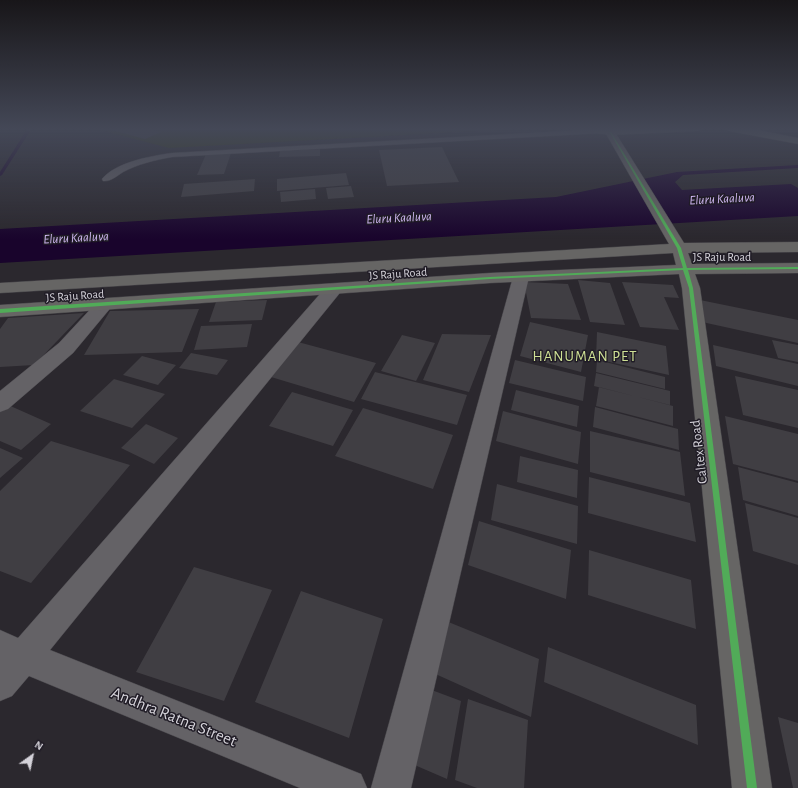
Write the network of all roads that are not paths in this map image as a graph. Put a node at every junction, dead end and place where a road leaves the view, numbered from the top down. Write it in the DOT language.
graph roads {
  1 [pos="129,165"];
  2 [pos="628,165"];
  3 [pos="106,179"];
  4 [pos="798,247"];
  5 [pos="683,258"];
  6 [pos="798,268"];
  7 [pos="521,277"];
  8 [pos="0,288"];
  9 [pos="333,290"];
  10 [pos="104,305"];
  11 [pos="0,311"];
  12 [pos="0,403"];
  13 [pos="11,651"];
  14 [pos="0,684"];
  15 [pos="347,788"];
  16 [pos="391,788"];
  17 [pos="752,788"];
  1 -- 3 [label="lane"];
  2 -- 5 [label="street, Caltex Road"];
  4 -- 5 [label="street, JS Raju Road"];
  5 -- 6 [label="street, JS Raju Road"];
  5 -- 7 [label="street, JS Raju Road"];
  5 -- 8 [label="street, JS Raju Road"];
  5 -- 17 [label="street, Caltex Road"];
  7 -- 9 [label="street, JS Raju Road"];
  7 -- 16 [label="street"];
  9 -- 10 [label="street, JS Raju Road"];
  9 -- 13 [label="street"];
  10 -- 11 [label="street, JS Raju Road"];
  10 -- 12 [label="street"];
  13 -- 14 [label="street"];
  13 -- 15 [label="street, Andhra Ratna Street"];
}
